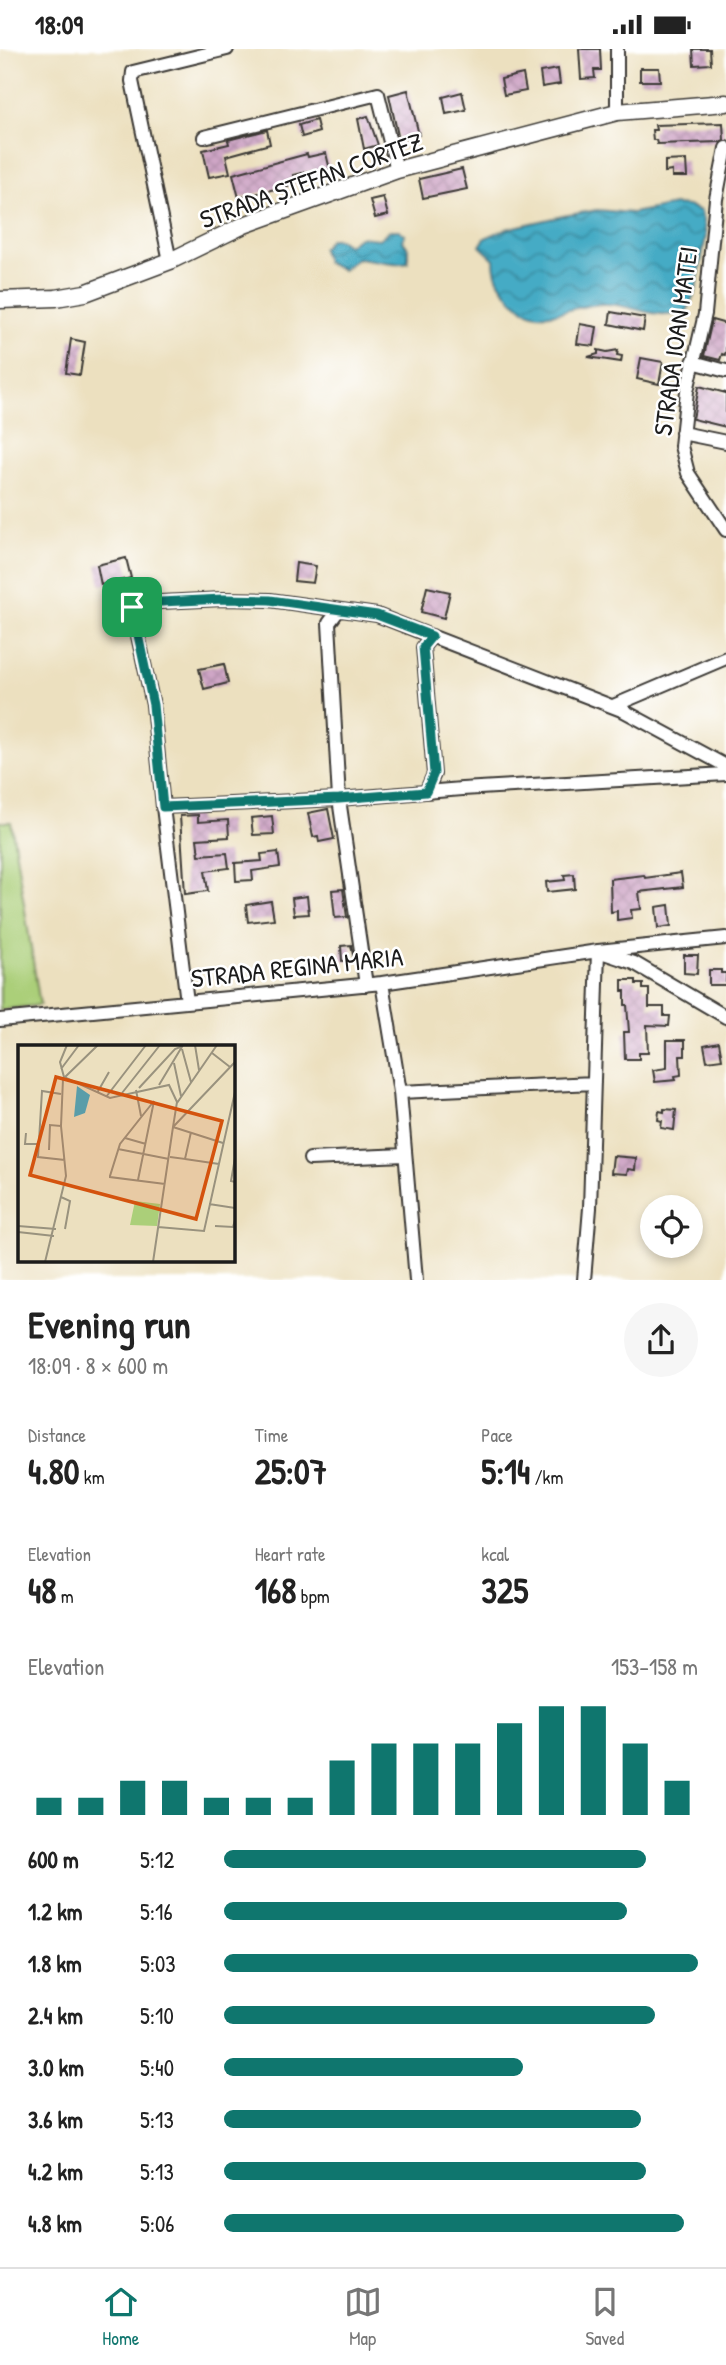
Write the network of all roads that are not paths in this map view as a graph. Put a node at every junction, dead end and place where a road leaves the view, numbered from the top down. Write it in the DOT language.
graph roads {
  1 [pos="226,49"];
  2 [pos="617,49"];
  3 [pos="726,103"];
  4 [pos="617,112"];
  5 [pos="204,137"];
  6 [pos="726,148"];
  7 [pos="397,170"];
  8 [pos="170,261"];
  9 [pos="0,300"];
  10 [pos="693,362"];
  11 [pos="726,371"];
  12 [pos="682,433"];
  13 [pos="726,442"];
  14 [pos="726,530"];
  15 [pos="338,611"];
  16 [pos="432,636"];
  17 [pos="726,658"];
  18 [pos="613,706"];
  19 [pos="723,761"];
  20 [pos="726,774"];
  21 [pos="426,792"];
  22 [pos="339,799"];
  23 [pos="163,807"];
  24 [pos="726,939"];
  25 [pos="598,951"];
  26 [pos="382,983"];
  27 [pos="366,985"];
  28 [pos="187,1002"];
  29 [pos="726,1017"];
  30 [pos="0,1020"];
  31 [pos="594,1083"];
  32 [pos="400,1092"];
  33 [pos="405,1155"];
  34 [pos="310,1159"];
  35 [pos="416,1280"];
  36 [pos="584,1280"];
  1 -- 8 [label="street"];
  2 -- 4 [label="street"];
  3 -- 4 [label="street, STRADA ȘTEFAN CORTEZ"];
  4 -- 7 [label="street, STRADA ȘTEFAN CORTEZ"];
  5 -- 7 [label="street"];
  6 -- 10 [label="street, STRADA IOAN MATEI"];
  7 -- 8 [label="street, STRADA ȘTEFAN CORTEZ"];
  8 -- 9 [label="street, STRADA ȘTEFAN CORTEZ"];
  10 -- 11 [label="street"];
  10 -- 12 [label="street, STRADA IOAN MATEI"];
  12 -- 13 [label="street"];
  12 -- 14 [label="street, STRADA IOAN MATEI"];
  15 -- 16 [label="street"];
  15 -- 22 [label="street"];
  15 -- 23 [label="street"];
  16 -- 18 [label="street"];
  16 -- 21 [label="street"];
  17 -- 18 [label="street"];
  18 -- 19 [label="street"];
  20 -- 21 [label="street"];
  21 -- 22 [label="street"];
  22 -- 23 [label="street"];
  22 -- 27 [label="street"];
  23 -- 28 [label="street"];
  24 -- 25 [label="street"];
  25 -- 26 [label="street, STRADA REGINA MARIA"];
  25 -- 29 [label="street, STRADA REGINA MARIA"];
  25 -- 31 [label="street"];
  26 -- 27 [label="street, STRADA REGINA MARIA"];
  26 -- 32 [label="street"];
  27 -- 28 [label="street, STRADA REGINA MARIA"];
  28 -- 30 [label="street, STRADA REGINA MARIA"];
  31 -- 32 [label="street"];
  31 -- 36 [label="street"];
  32 -- 33 [label="street"];
  33 -- 34 [label="street"];
  33 -- 35 [label="street"];
}
